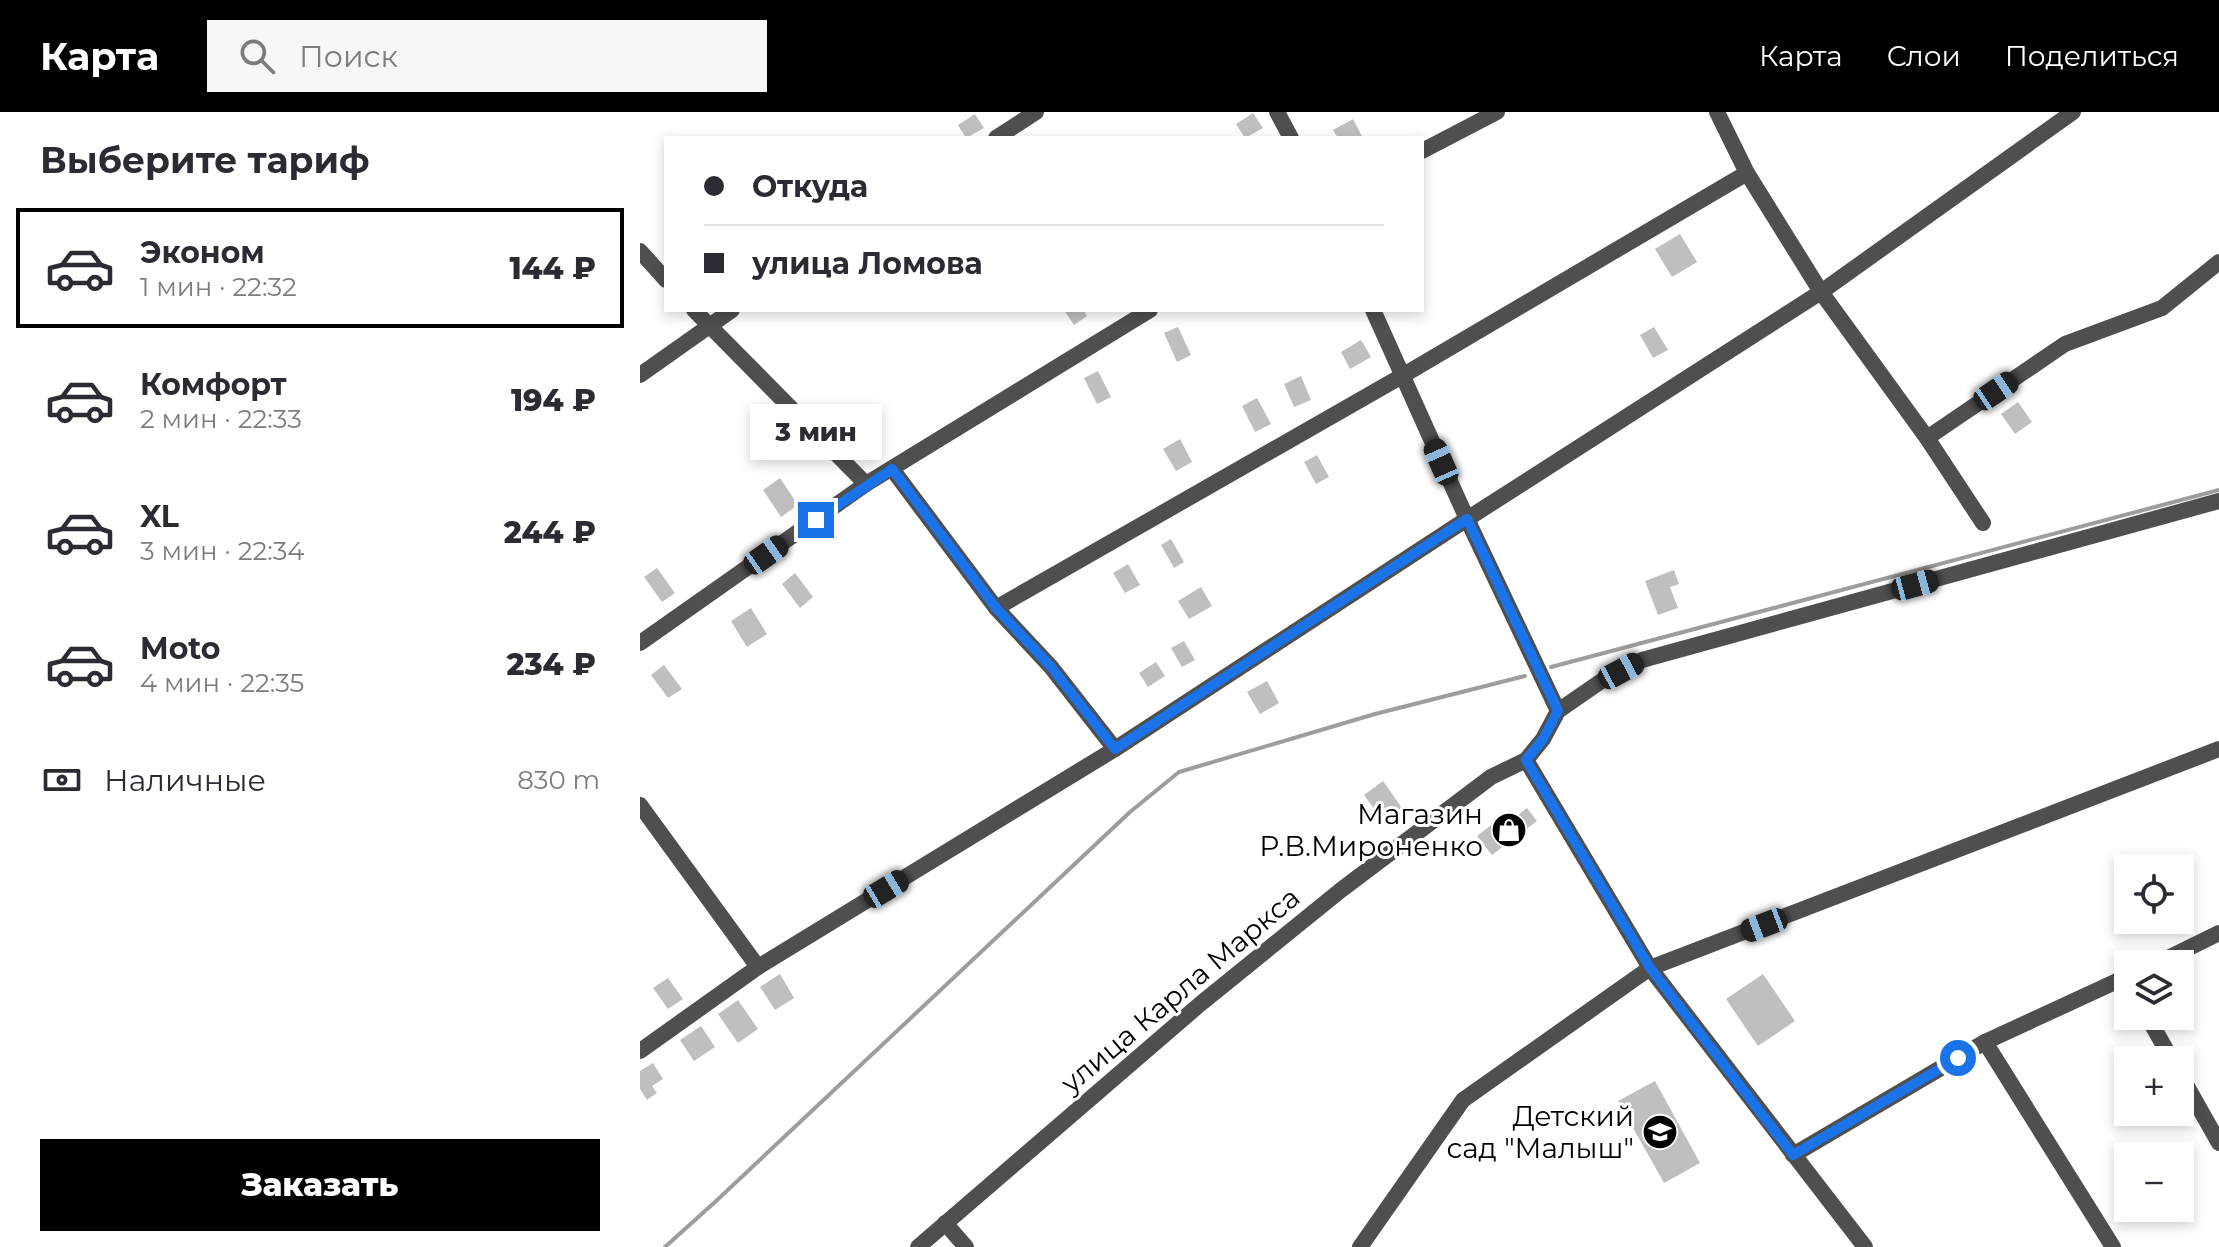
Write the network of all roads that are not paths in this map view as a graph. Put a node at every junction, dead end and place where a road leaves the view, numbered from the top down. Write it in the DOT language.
graph roads {
  1 [pos="1036,112"];
  2 [pos="1277,112"];
  3 [pos="1497,112"];
  4 [pos="1717,112"];
  5 [pos="2073,112"];
  6 [pos="999,136"];
  7 [pos="1290,136"];
  8 [pos="1424,150"];
  9 [pos="1747,173"];
  10 [pos="640,251"];
  11 [pos="2219,262"];
  12 [pos="664,278"];
  13 [pos="1821,292"];
  14 [pos="696,312"];
  15 [pos="729,312"];
  16 [pos="1147,312"];
  17 [pos="1374,312"];
  18 [pos="708,326"];
  19 [pos="640,375"];
  20 [pos="1402,376"];
  21 [pos="1927,438"];
  22 [pos="892,469"];
  23 [pos="866,484"];
  24 [pos="2219,501"];
  25 [pos="1467,519"];
  26 [pos="1983,523"];
  27 [pos="996,608"];
  28 [pos="640,643"];
  29 [pos="1558,711"];
  30 [pos="1115,749"];
  31 [pos="2219,749"];
  32 [pos="1526,760"];
  33 [pos="640,805"];
  34 [pos="2219,933"];
  35 [pos="2184,950"];
  36 [pos="758,967"];
  37 [pos="1650,968"];
  38 [pos="2114,984"];
  39 [pos="1985,1042"];
  40 [pos="640,1051"];
  41 [pos="2194,1099"];
  42 [pos="2219,1143"];
  43 [pos="1793,1155"];
  44 [pos="945,1223"];
  45 [pos="918,1247"];
  46 [pos="966,1247"];
  47 [pos="1360,1247"];
  48 [pos="1864,1247"];
  49 [pos="2113,1247"];
  1 -- 6 [label="street"];
  2 -- 7 [label="street"];
  3 -- 8 [label="street"];
  4 -- 9 [label="street"];
  5 -- 13 [label="street"];
  9 -- 13 [label="street"];
  9 -- 20 [label="street"];
  10 -- 12 [label="street"];
  11 -- 21 [label="street"];
  13 -- 21 [label="street"];
  13 -- 25 [label="street"];
  14 -- 18 [label="street"];
  15 -- 18 [label="street"];
  16 -- 22 [label="street"];
  17 -- 20 [label="street"];
  18 -- 19 [label="street"];
  18 -- 23 [label="street"];
  20 -- 25 [label="street"];
  20 -- 27 [label="street"];
  21 -- 26 [label="street"];
  22 -- 23 [label="street"];
  22 -- 27 [label="street"];
  23 -- 28 [label="street"];
  24 -- 29 [label="street"];
  25 -- 29 [label="street"];
  25 -- 30 [label="street"];
  27 -- 30 [label="street"];
  29 -- 32 [label="street"];
  30 -- 36 [label="street"];
  31 -- 37 [label="street"];
  32 -- 37 [label="street"];
  32 -- 44 [label="street, улица Карла Маркса"];
  33 -- 36 [label="street"];
  34 -- 35 [label="street"];
  36 -- 40 [label="street"];
  37 -- 43 [label="street"];
  37 -- 47 [label="street"];
  38 -- 39 [label="street"];
  39 -- 43 [label="street"];
  39 -- 49 [label="street"];
  41 -- 42 [label="street"];
  43 -- 48 [label="street"];
  44 -- 45 [label="street, улица Карла Маркса"];
  44 -- 46 [label="street"];
}
